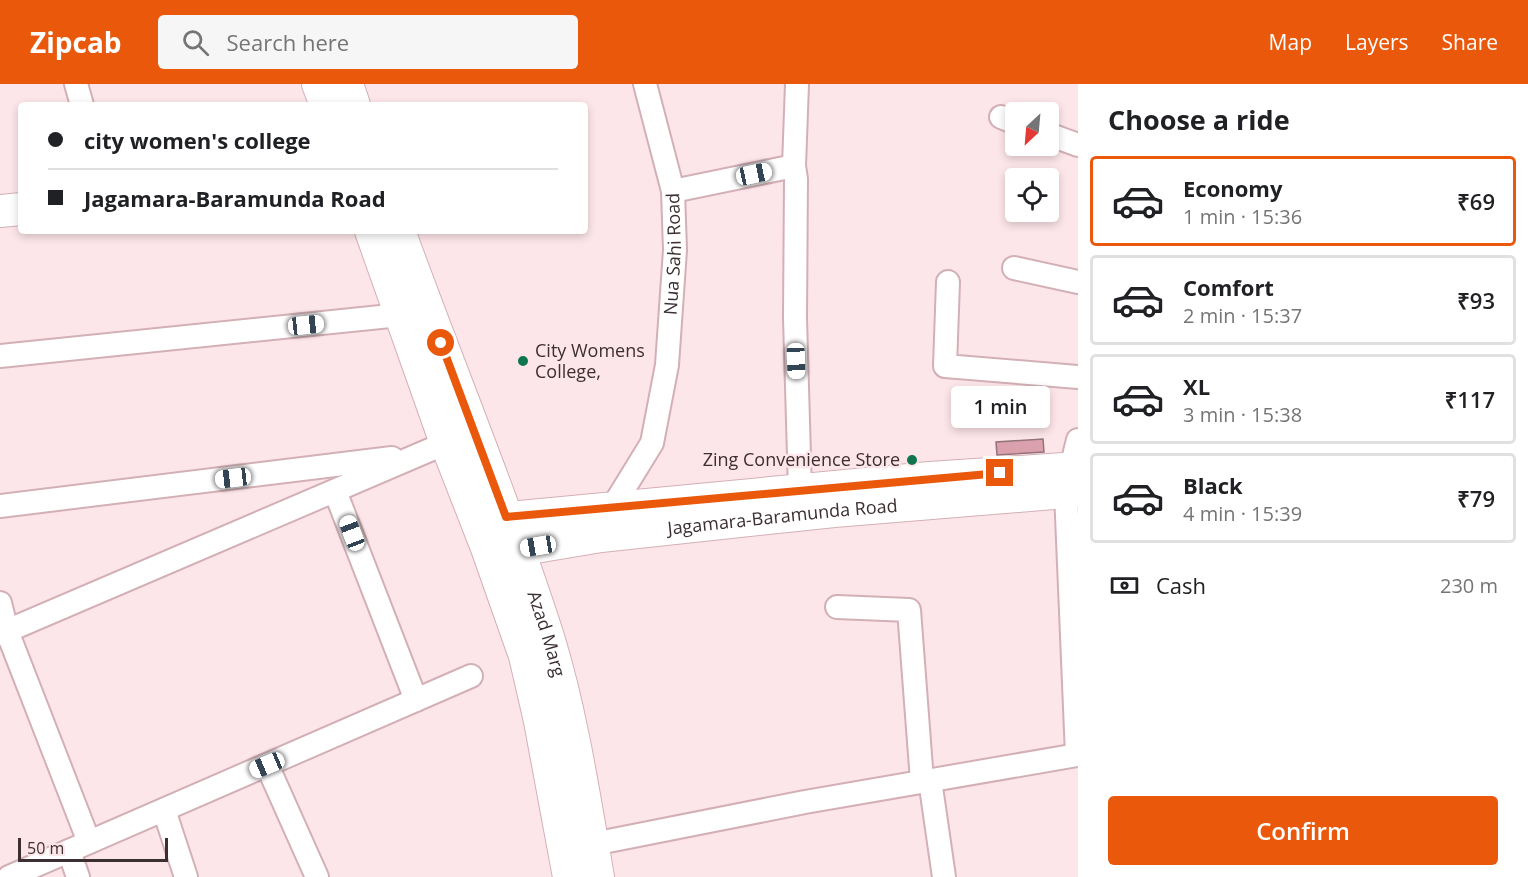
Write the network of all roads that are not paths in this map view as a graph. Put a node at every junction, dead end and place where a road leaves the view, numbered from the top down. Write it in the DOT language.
graph roads {
  1 [pos="76,84"];
  2 [pos="318,84"];
  3 [pos="347,84"];
  4 [pos="645,84"];
  5 [pos="797,84"];
  6 [pos="81,102"];
  7 [pos="325,102"];
  8 [pos="353,102"];
  9 [pos="1059,138"];
  10 [pos="1078,145"];
  11 [pos="794,166"];
  12 [pos="673,191"];
  13 [pos="18,209"];
  14 [pos="0,211"];
  15 [pos="372,234"];
  16 [pos="400,234"];
  17 [pos="1014,268"];
  18 [pos="948,282"];
  19 [pos="1078,282"];
  20 [pos="400,315"];
  21 [pos="0,356"];
  22 [pos="1078,377"];
  23 [pos="433,449"];
  24 [pos="1074,472"];
  25 [pos="336,491"];
  26 [pos="801,491"];
  27 [pos="0,506"];
  28 [pos="612,508"];
  29 [pos="491,520"];
  30 [pos="503,552"];
  31 [pos="0,603"];
  32 [pos="837,607"];
  33 [pos="4,632"];
  34 [pos="471,676"];
  35 [pos="416,700"];
  36 [pos="1077,734"];
  37 [pos="267,765"];
  38 [pos="926,781"];
  39 [pos="164,810"];
  40 [pos="593,844"];
  41 [pos="79,847"];
  42 [pos="9,877"];
  43 [pos="78,877"];
  44 [pos="186,877"];
  45 [pos="318,877"];
  46 [pos="569,877"];
  47 [pos="598,877"];
  48 [pos="944,877"];
  1 -- 6 [label="street"];
  2 -- 7 [label="street"];
  3 -- 8 [label="street"];
  4 -- 12 [label="street"];
  5 -- 11 [label="street"];
  9 -- 10 [label="street"];
  11 -- 12 [label="street, Nua Sahi Road"];
  11 -- 26 [label="street"];
  12 -- 28 [label="street, Nua Sahi Road"];
  13 -- 14 [label="street"];
  15 -- 20 [label="street, Azad Marg"];
  16 -- 29 [label="street, Azad Marg"];
  17 -- 19 [label="street"];
  18 -- 22 [label="street"];
  20 -- 21 [label="street"];
  20 -- 23 [label="street, Azad Marg"];
  23 -- 25 [label="street"];
  23 -- 27 [label="street"];
  23 -- 29 [label="street, Azad Marg"];
  24 -- 26 [label="street, Jagamara-Baramunda Road"];
  24 -- 30 [label="street, Jagamara-Baramunda Road"];
  24 -- 36 [label="street"];
  25 -- 33 [label="street"];
  25 -- 35 [label="street"];
  26 -- 28 [label="street, Jagamara-Baramunda Road"];
  28 -- 29 [label="street, Jagamara-Baramunda Road"];
  29 -- 30 [label="street, Azad Marg"];
  30 -- 40 [label="street, Azad Marg"];
  30 -- 46 [label="street, Azad Marg"];
  31 -- 33 [label="street"];
  32 -- 38 [label="street"];
  33 -- 41 [label="street"];
  34 -- 35 [label="street"];
  35 -- 37 [label="street"];
  36 -- 38 [label="street"];
  37 -- 39 [label="street"];
  37 -- 45 [label="street"];
  38 -- 40 [label="street"];
  38 -- 48 [label="street"];
  39 -- 41 [label="street"];
  39 -- 44 [label="street"];
  40 -- 47 [label="street, Azad Marg"];
  41 -- 42 [label="street"];
  41 -- 43 [label="street"];
}
